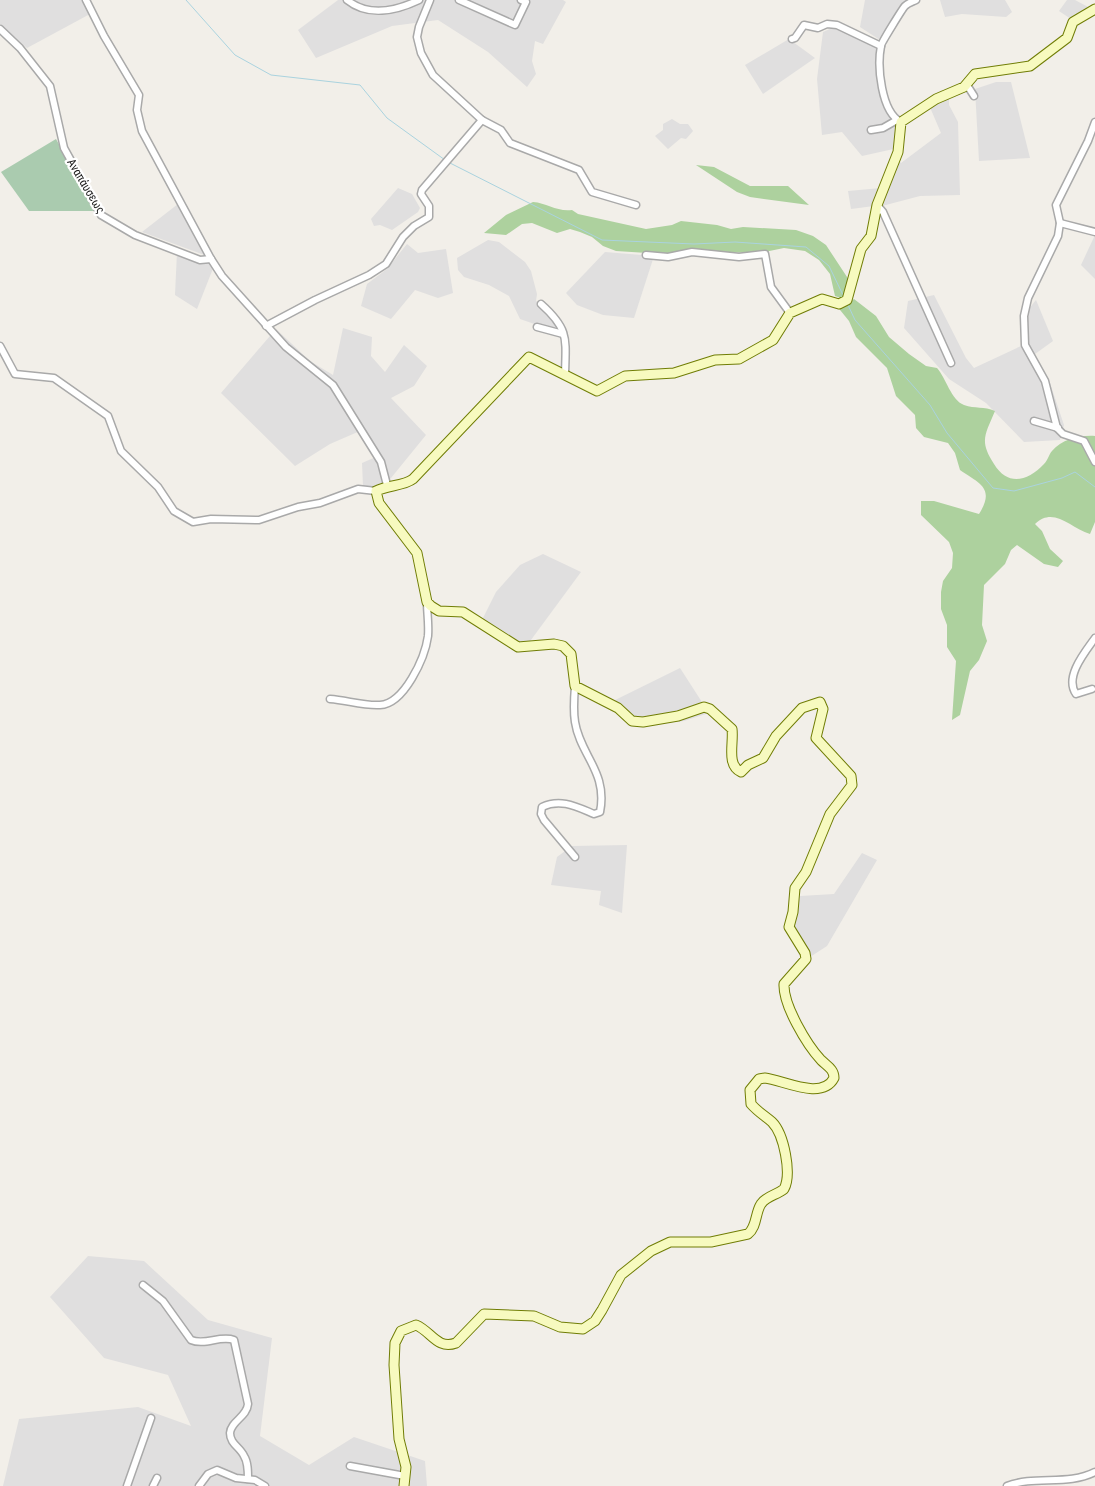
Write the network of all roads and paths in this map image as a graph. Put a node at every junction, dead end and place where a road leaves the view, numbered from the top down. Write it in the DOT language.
graph roads {
  1 [pos="86,0"];
  2 [pos="346,0"];
  3 [pos="419,0"];
  4 [pos="430,0"];
  5 [pos="459,0"];
  6 [pos="521,0"];
  7 [pos="916,0"];
  8 [pos="1095,9"];
  9 [pos="0,29"];
  10 [pos="792,39"];
  11 [pos="881,46"];
  12 [pos="967,85"];
  13 [pos="974,96"];
  14 [pos="482,120"];
  15 [pos="899,121"];
  16 [pos="1095,122"];
  17 [pos="871,130"];
  18 [pos="876,204"];
  19 [pos="636,205"];
  20 [pos="1060,222"];
  21 [pos="1095,232"];
  22 [pos="646,255"];
  23 [pos="211,259"];
  24 [pos="541,304"];
  25 [pos="790,313"];
  26 [pos="266,326"];
  27 [pos="537,327"];
  28 [pos="563,334"];
  29 [pos="0,346"];
  30 [pos="951,363"];
  31 [pos="565,374"];
  32 [pos="1034,421"];
  33 [pos="1058,428"];
  34 [pos="1095,462"];
  35 [pos="387,485"];
  36 [pos="376,491"];
  37 [pos="427,602"];
  38 [pos="1095,638"];
  39 [pos="576,686"];
  40 [pos="1092,690"];
  41 [pos="330,699"];
  42 [pos="574,858"];
  43 [pos="143,1285"];
  44 [pos="151,1418"];
  45 [pos="350,1466"];
  46 [pos="1095,1472"];
  47 [pos="405,1476"];
  48 [pos="157,1478"];
  49 [pos="248,1479"];
  50 [pos="127,1486"];
  51 [pos="153,1486"];
  52 [pos="199,1486"];
  53 [pos="265,1486"];
  54 [pos="404,1486"];
  55 [pos="1007,1486"];
  1 -- 23 [label="street"];
  2 -- 3 [label="street"];
  4 -- 14 [label="street"];
  5 -- 6 [label="street"];
  7 -- 11 [label="street"];
  8 -- 12 [label="street"];
  9 -- 23 [label="street, Αναπάυσεως"];
  10 -- 11 [label="street"];
  11 -- 15 [label="street"];
  12 -- 13 [label="street"];
  12 -- 15 [label="street"];
  14 -- 19 [label="street"];
  14 -- 26 [label="street"];
  15 -- 17 [label="street"];
  15 -- 18 [label="street"];
  16 -- 20 [label="street"];
  18 -- 25 [label="street"];
  18 -- 30 [label="street"];
  20 -- 21 [label="street"];
  20 -- 33 [label="street"];
  22 -- 25 [label="street"];
  23 -- 26 [label="street"];
  24 -- 28 [label="street"];
  25 -- 31 [label="street"];
  26 -- 35 [label="street"];
  27 -- 28 [label="street"];
  28 -- 31 [label="street"];
  29 -- 36 [label="street"];
  31 -- 35 [label="street"];
  32 -- 33 [label="street"];
  33 -- 34 [label="street"];
  35 -- 36 [label="street"];
  36 -- 37 [label="street"];
  37 -- 39 [label="street"];
  37 -- 41 [label="street"];
  38 -- 40 [label="street"];
  39 -- 42 [label="street"];
  39 -- 47 [label="street"];
  43 -- 49 [label="street"];
  44 -- 50 [label="street"];
  45 -- 47 [label="street"];
  46 -- 55 [label="street"];
  47 -- 54 [label="street"];
  48 -- 51 [label="street"];
  49 -- 52 [label="street"];
  49 -- 53 [label="street"];
}
